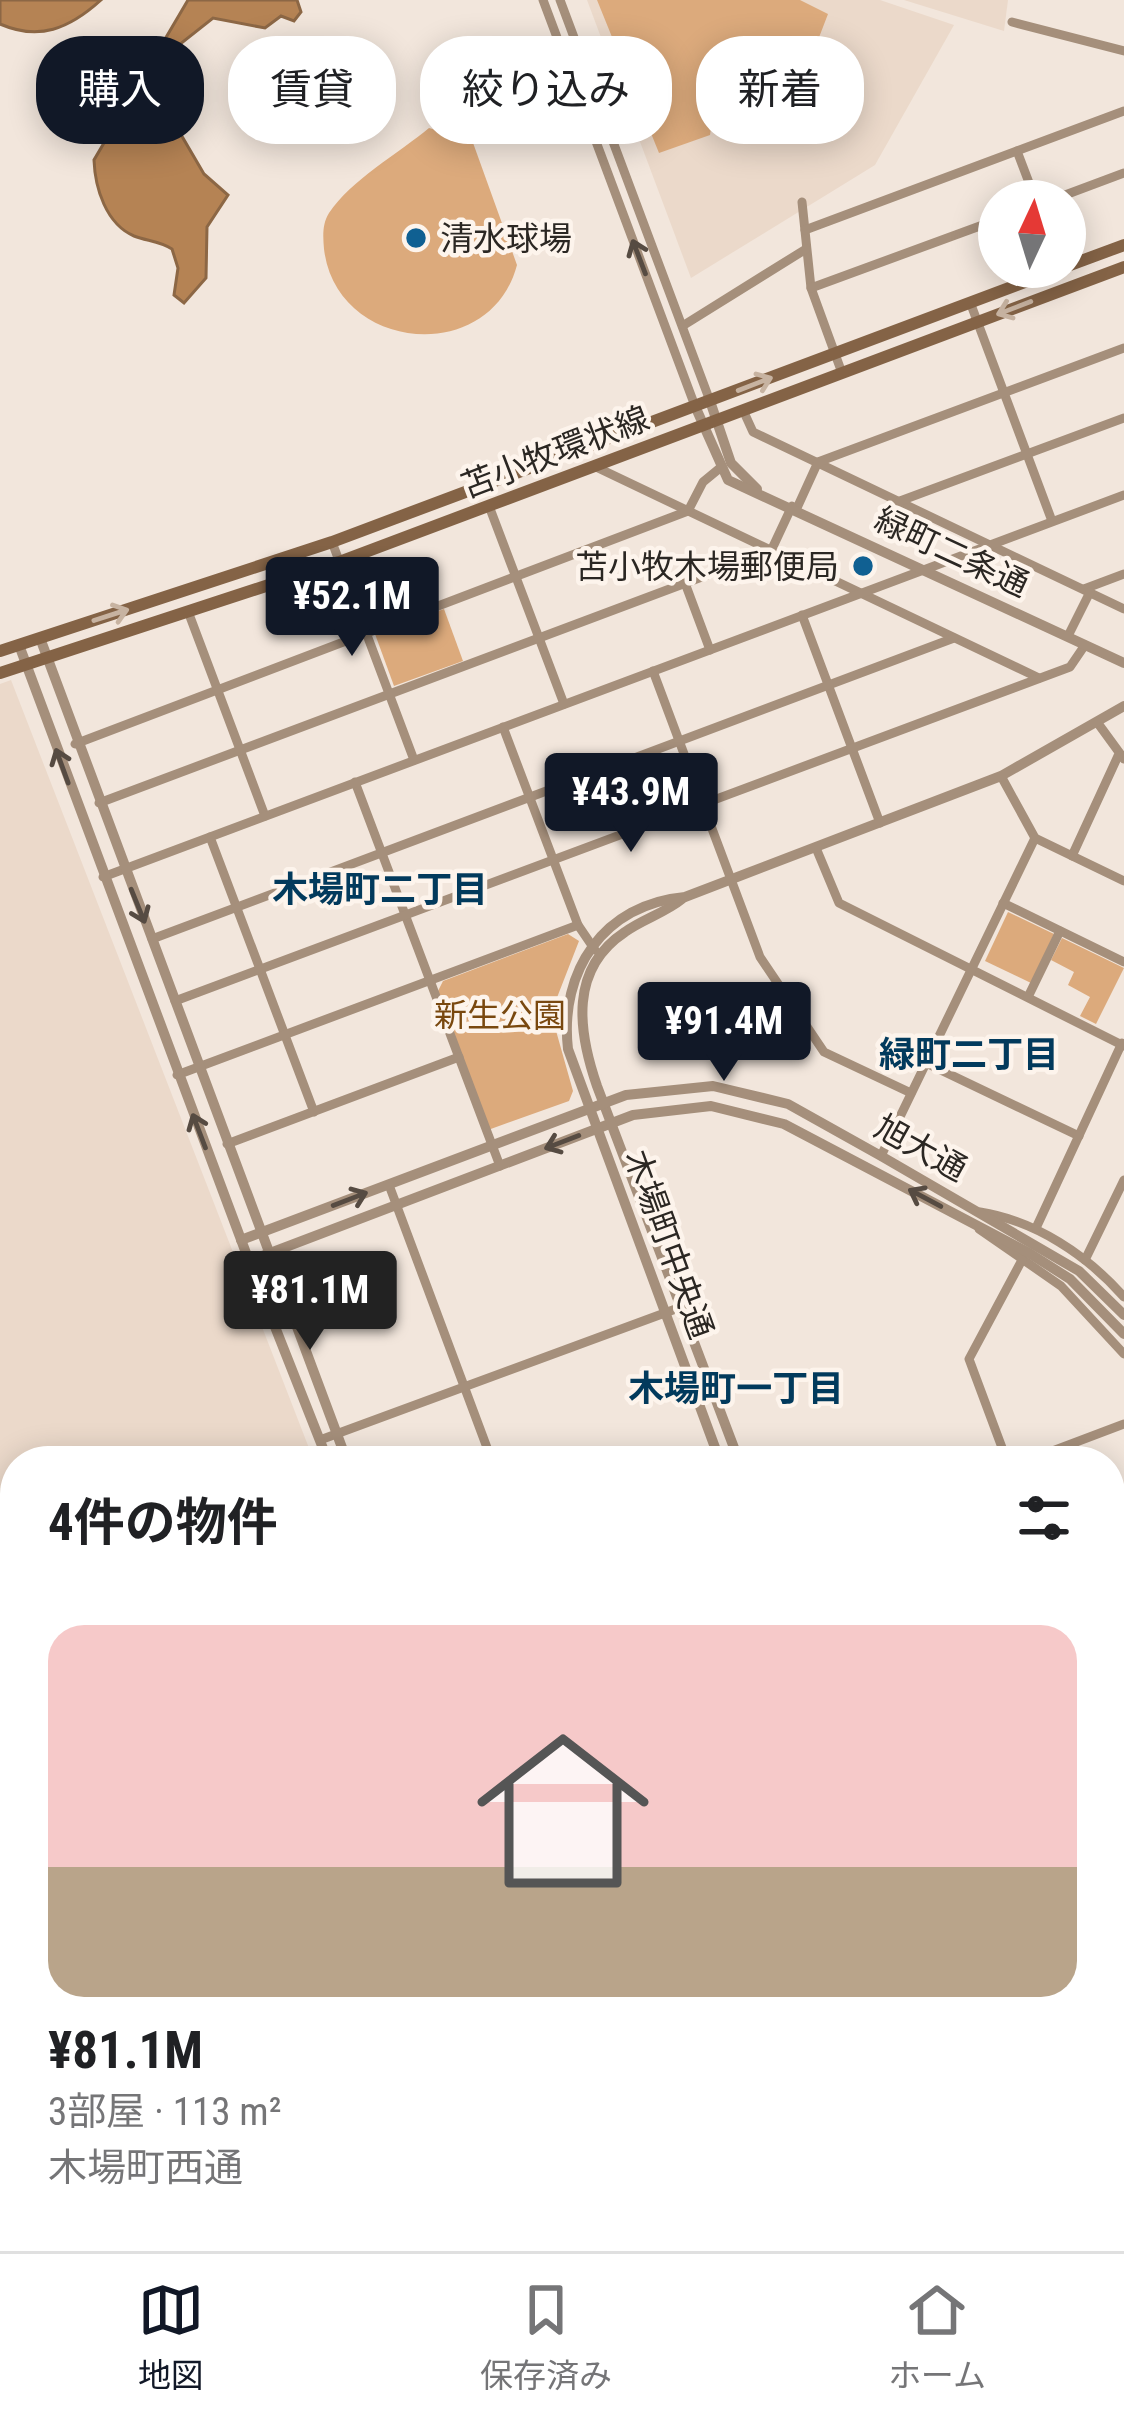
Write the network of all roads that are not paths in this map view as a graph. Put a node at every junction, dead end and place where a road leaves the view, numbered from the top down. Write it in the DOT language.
graph roads {
  1 [pos="543,0"];
  2 [pos="560,0"];
  3 [pos="1012,22"];
  4 [pos="1124,51"];
  5 [pos="1124,111"];
  6 [pos="1017,151"];
  7 [pos="1124,172"];
  8 [pos="1028,180"];
  9 [pos="1086,187"];
  10 [pos="802,202"];
  11 [pos="978,228"];
  12 [pos="805,230"];
  13 [pos="1124,244"];
  14 [pos="806,249"];
  15 [pos="1086,258"];
  16 [pos="1124,267"];
  17 [pos="811,288"];
  18 [pos="1007,288"];
  19 [pos="970,302"];
  20 [pos="978,322"];
  21 [pos="684,325"];
  22 [pos="1124,348"];
  23 [pos="835,353"];
  24 [pos="842,373"];
  25 [pos="1004,393"];
  26 [pos="710,400"];
  27 [pos="695,406"];
  28 [pos="743,410"];
  29 [pos="1124,418"];
  30 [pos="708,423"];
  31 [pos="1027,454"];
  32 [pos="818,462"];
  33 [pos="596,467"];
  34 [pos="720,468"];
  35 [pos="757,489"];
  36 [pos="1124,494"];
  37 [pos="900,501"];
  38 [pos="489,506"];
  39 [pos="795,507"];
  40 [pos="688,511"];
  41 [pos="1052,521"];
  42 [pos="332,542"];
  43 [pos="992,544"];
  44 [pos="771,551"];
  45 [pos="340,562"];
  46 [pos="926,568"];
  47 [pos="1124,574"];
  48 [pos="516,576"];
  49 [pos="685,584"];
  50 [pos="1087,591"];
  51 [pos="861,593"];
  52 [pos="1124,609"];
  53 [pos="189,614"];
  54 [pos="802,615"];
  55 [pos="366,634"];
  56 [pos="1068,637"];
  57 [pos="40,638"];
  58 [pos="539,638"];
  59 [pos="954,638"];
  60 [pos="19,645"];
  61 [pos="1085,645"];
  62 [pos="0,650"];
  63 [pos="710,650"];
  64 [pos="46,658"];
  65 [pos="1124,663"];
  66 [pos="26,664"];
  67 [pos="653,671"];
  68 [pos="0,673"];
  69 [pos="1040,678"];
  70 [pos="828,686"];
  71 [pos="218,690"];
  72 [pos="389,694"];
  73 [pos="564,704"];
  74 [pos="1124,706"];
  75 [pos="1097,722"];
  76 [pos="503,727"];
  77 [pos="680,741"];
  78 [pos="75,744"];
  79 [pos="852,748"];
  80 [pos="240,750"];
  81 [pos="1121,758"];
  82 [pos="414,760"];
  83 [pos="1001,776"];
  84 [pos="355,782"];
  85 [pos="530,797"];
  86 [pos="99,802"];
  87 [pos="704,804"];
  88 [pos="265,816"];
  89 [pos="880,823"];
  90 [pos="210,837"];
  91 [pos="1035,838"];
  92 [pos="816,848"];
  93 [pos="382,853"];
  94 [pos="1072,856"];
  95 [pos="554,860"];
  96 [pos="123,869"];
  97 [pos="103,877"];
  98 [pos="732,879"];
  99 [pos="1124,881"];
  100 [pos="1003,903"];
  101 [pos="236,907"];
  102 [pos="405,915"];
  103 [pos="578,925"];
  104 [pos="1060,931"];
  105 [pos="152,939"];
  106 [pos="595,950"];
  107 [pos="1124,962"];
  108 [pos="971,969"];
  109 [pos="260,970"];
  110 [pos="430,980"];
  111 [pos="1028,997"];
  112 [pos="176,1001"];
  113 [pos="284,1035"];
  114 [pos="1123,1043"];
  115 [pos="459,1058"];
  116 [pos="926,1063"];
  117 [pos="200,1066"];
  118 [pos="177,1075"];
  119 [pos="911,1093"];
  120 [pos="604,1103"];
  121 [pos="590,1108"];
  122 [pos="314,1112"];
  123 [pos="612,1123"];
  124 [pos="597,1128"];
  125 [pos="1079,1136"];
  126 [pos="227,1144"];
  127 [pos="492,1146"];
  128 [pos="880,1156"];
  129 [pos="500,1166"];
  130 [pos="1124,1180"];
  131 [pos="389,1185"];
  132 [pos="397,1205"];
  133 [pos="980,1211"];
  134 [pos="974,1224"];
  135 [pos="1036,1228"];
  136 [pos="261,1233"];
  137 [pos="241,1240"];
  138 [pos="269,1254"];
  139 [pos="1022,1260"];
  140 [pos="1085,1260"];
  141 [pos="249,1261"];
  142 [pos="1123,1293"];
  143 [pos="681,1307"];
  144 [pos="666,1313"];
  145 [pos="1124,1315"];
  146 [pos="1124,1334"];
  147 [pos="1124,1354"];
  148 [pos="465,1387"];
  149 [pos="1124,1424"];
  150 [pos="337,1434"];
  151 [pos="320,1440"];
  152 [pos="322,1446"];
  153 [pos="341,1446"];
  154 [pos="487,1446"];
  155 [pos="715,1446"];
  156 [pos="733,1446"];
  157 [pos="1001,1446"];
  158 [pos="1065,1446"];
  27 -- 1 [label="street, one-way"];
  2 -- 21 [label="street"];
  3 -- 4 [label="street"];
  5 -- 6 [label="street"];
  6 -- 8 [label="street"];
  6 -- 12 [label="street"];
  7 -- 9 [label="street"];
  10 -- 12 [label="street"];
  11 -- 17 [label="street"];
  12 -- 14 [label="street"];
  13 -- 15 [label="main road, 苫小牧環状線"];
  14 -- 17 [label="street"];
  14 -- 21 [label="street"];
  16 -- 20 [label="main road, 苫小牧環状線, one-way"];
  17 -- 23 [label="street"];
  18 -- 19 [label="main road, 苫小牧環状線"];
  19 -- 20 [label="street"];
  19 -- 23 [label="main road, 苫小牧環状線"];
  20 -- 24 [label="main road, 苫小牧環状線"];
  20 -- 25 [label="street"];
  21 -- 26 [label="street"];
  22 -- 25 [label="street"];
  23 -- 24 [label="street"];
  26 -- 23 [label="main road, 苫小牧環状線, one-way"];
  24 -- 28 [label="main road, 苫小牧環状線"];
  25 -- 31 [label="street"];
  25 -- 32 [label="street"];
  26 -- 27 [label="main road, 苫小牧環状線"];
  26 -- 30 [label="street, 緑町二条通"];
  27 -- 30 [label="street, 緑町二条通"];
  27 -- 42 [label="main road, 苫小牧環状線"];
  28 -- 30 [label="main road, 苫小牧環状線"];
  28 -- 32 [label="street"];
  29 -- 31 [label="street"];
  30 -- 33 [label="main road, 苫小牧環状線"];
  30 -- 34 [label="street, 緑町二条通"];
  30 -- 35 [label="street, 緑町二条通"];
  31 -- 37 [label="street"];
  31 -- 41 [label="street"];
  32 -- 37 [label="street"];
  32 -- 39 [label="street"];
  33 -- 38 [label="main road, 苫小牧環状線"];
  33 -- 40 [label="street"];
  34 -- 35 [label="street, 緑町二条通"];
  34 -- 40 [label="street"];
  35 -- 39 [label="street, 緑町二条通"];
  36 -- 41 [label="street"];
  37 -- 43 [label="street"];
  38 -- 45 [label="main road, 苫小牧環状線"];
  38 -- 48 [label="street"];
  39 -- 44 [label="street"];
  39 -- 46 [label="street, 緑町二条通"];
  40 -- 44 [label="street"];
  40 -- 48 [label="street"];
  41 -- 43 [label="street"];
  42 -- 45 [label="street"];
  57 -- 42 [label="main road, 苫小牧環状線, one-way"];
  43 -- 46 [label="street"];
  43 -- 50 [label="street"];
  44 -- 49 [label="street"];
  44 -- 51 [label="street"];
  45 -- 53 [label="main road, 苫小牧環状線"];
  45 -- 55 [label="street"];
  46 -- 51 [label="street"];
  46 -- 56 [label="street, 緑町二条通"];
  47 -- 50 [label="street"];
  48 -- 55 [label="street"];
  48 -- 58 [label="street"];
  49 -- 58 [label="street"];
  49 -- 63 [label="street"];
  50 -- 52 [label="street"];
  50 -- 56 [label="street"];
  51 -- 54 [label="street"];
  51 -- 59 [label="street"];
  53 -- 64 [label="main road, 苫小牧環状線"];
  53 -- 71 [label="street"];
  54 -- 63 [label="street"];
  54 -- 70 [label="street"];
  55 -- 71 [label="street"];
  55 -- 72 [label="street"];
  56 -- 61 [label="street, 緑町二条通"];
  57 -- 60 [label="main road, 苫小牧環状線"];
  57 -- 64 [label="street"];
  58 -- 72 [label="street"];
  58 -- 73 [label="street"];
  59 -- 69 [label="street"];
  59 -- 70 [label="street"];
  60 -- 62 [label="main road, 苫小牧環状線"];
  60 -- 66 [label="street"];
  61 -- 65 [label="street, 緑町二条通"];
  61 -- 69 [label="street"];
  63 -- 67 [label="street"];
  64 -- 66 [label="main road, 苫小牧環状線"];
  64 -- 78 [label="street"];
  66 -- 68 [label="main road, 苫小牧環状線"];
  97 -- 66 [label="street, one-way"];
  67 -- 73 [label="street"];
  67 -- 77 [label="street"];
  69 -- 79 [label="street"];
  70 -- 77 [label="street"];
  70 -- 79 [label="street"];
  71 -- 78 [label="street"];
  71 -- 80 [label="street"];
  72 -- 80 [label="street"];
  72 -- 82 [label="street"];
  73 -- 76 [label="street"];
  74 -- 75 [label="street"];
  75 -- 81 [label="street"];
  75 -- 83 [label="street"];
  76 -- 82 [label="street"];
  76 -- 85 [label="street"];
  77 -- 85 [label="street"];
  77 -- 87 [label="street"];
  78 -- 86 [label="street"];
  79 -- 87 [label="street"];
  79 -- 89 [label="street"];
  80 -- 86 [label="street"];
  80 -- 88 [label="street"];
  81 -- 94 [label="street"];
  82 -- 84 [label="street"];
  83 -- 89 [label="street"];
  83 -- 91 [label="street"];
  84 -- 88 [label="street"];
  84 -- 93 [label="street"];
  85 -- 93 [label="street"];
  85 -- 95 [label="street"];
  86 -- 96 [label="street"];
  87 -- 95 [label="street"];
  87 -- 98 [label="street"];
  88 -- 90 [label="street"];
  89 -- 92 [label="street"];
  90 -- 96 [label="street"];
  90 -- 101 [label="street"];
  91 -- 94 [label="street"];
  91 -- 100 [label="street"];
  92 -- 98 [label="street"];
  92 -- 108 [label="street"];
  93 -- 101 [label="street"];
  93 -- 102 [label="street"];
  94 -- 99 [label="street"];
  95 -- 102 [label="street"];
  95 -- 103 [label="street"];
  96 -- 97 [label="street"];
  96 -- 105 [label="street, one-way"];
  97 -- 118 [label="street"];
  98 -- 106 [label="street"];
  98 -- 119 [label="street"];
  100 -- 104 [label="street"];
  100 -- 108 [label="street"];
  101 -- 105 [label="street"];
  101 -- 109 [label="street"];
  102 -- 109 [label="street"];
  102 -- 110 [label="street"];
  103 -- 106 [label="street"];
  103 -- 110 [label="street"];
  104 -- 107 [label="street"];
  104 -- 111 [label="street"];
  105 -- 112 [label="street"];
  106 -- 120 [label="street, 木場町中央通"];
  106 -- 121 [label="street, 木場町中央通"];
  108 -- 111 [label="street"];
  108 -- 116 [label="street"];
  109 -- 112 [label="street"];
  109 -- 113 [label="street"];
  110 -- 113 [label="street"];
  110 -- 115 [label="street"];
  111 -- 114 [label="street"];
  112 -- 117 [label="street"];
  113 -- 117 [label="street"];
  113 -- 122 [label="street"];
  114 -- 125 [label="street"];
  115 -- 122 [label="street"];
  115 -- 127 [label="street"];
  116 -- 119 [label="street"];
  116 -- 125 [label="street"];
  117 -- 118 [label="street"];
  117 -- 126 [label="street"];
  137 -- 118 [label="street, one-way"];
  119 -- 128 [label="street"];
  120 -- 121 [label="street, 旭大通"];
  120 -- 123 [label="street, 木場町中央通"];
  120 -- 128 [label="street, 旭大通"];
  121 -- 124 [label="street, 木場町中央通"];
  121 -- 127 [label="street, 旭大通"];
  122 -- 126 [label="street"];
  123 -- 124 [label="street, 旭大通"];
  134 -- 123 [label="street, 旭大通, one-way"];
  123 -- 143 [label="street, 木場町中央通"];
  124 -- 129 [label="street, 旭大通, one-way"];
  124 -- 144 [label="street, 木場町中央通"];
  125 -- 135 [label="street"];
  126 -- 136 [label="street"];
  127 -- 129 [label="street"];
  127 -- 131 [label="street, 旭大通"];
  128 -- 133 [label="street, 旭大通"];
  129 -- 132 [label="street, 旭大通"];
  130 -- 140 [label="street"];
  131 -- 132 [label="street"];
  136 -- 131 [label="street, 旭大通, one-way"];
  132 -- 138 [label="street, 旭大通"];
  132 -- 148 [label="street"];
  133 -- 135 [label="street"];
  133 -- 145 [label="street, 旭大通"];
  134 -- 139 [label="street"];
  134 -- 146 [label="street, 旭大通"];
  135 -- 140 [label="street"];
  136 -- 137 [label="street, 旭大通"];
  136 -- 138 [label="street"];
  137 -- 141 [label="street"];
  138 -- 141 [label="street, 旭大通"];
  138 -- 150 [label="street"];
  139 -- 147 [label="street"];
  139 -- 157 [label="street"];
  140 -- 142 [label="street"];
  141 -- 151 [label="street"];
  143 -- 144 [label="street"];
  143 -- 156 [label="street, 木場町中央通"];
  144 -- 148 [label="street"];
  144 -- 155 [label="street, 木場町中央通"];
  148 -- 150 [label="street"];
  148 -- 154 [label="street"];
  149 -- 158 [label="street"];
  150 -- 151 [label="street"];
  150 -- 153 [label="street"];
  151 -- 152 [label="street"];
}
